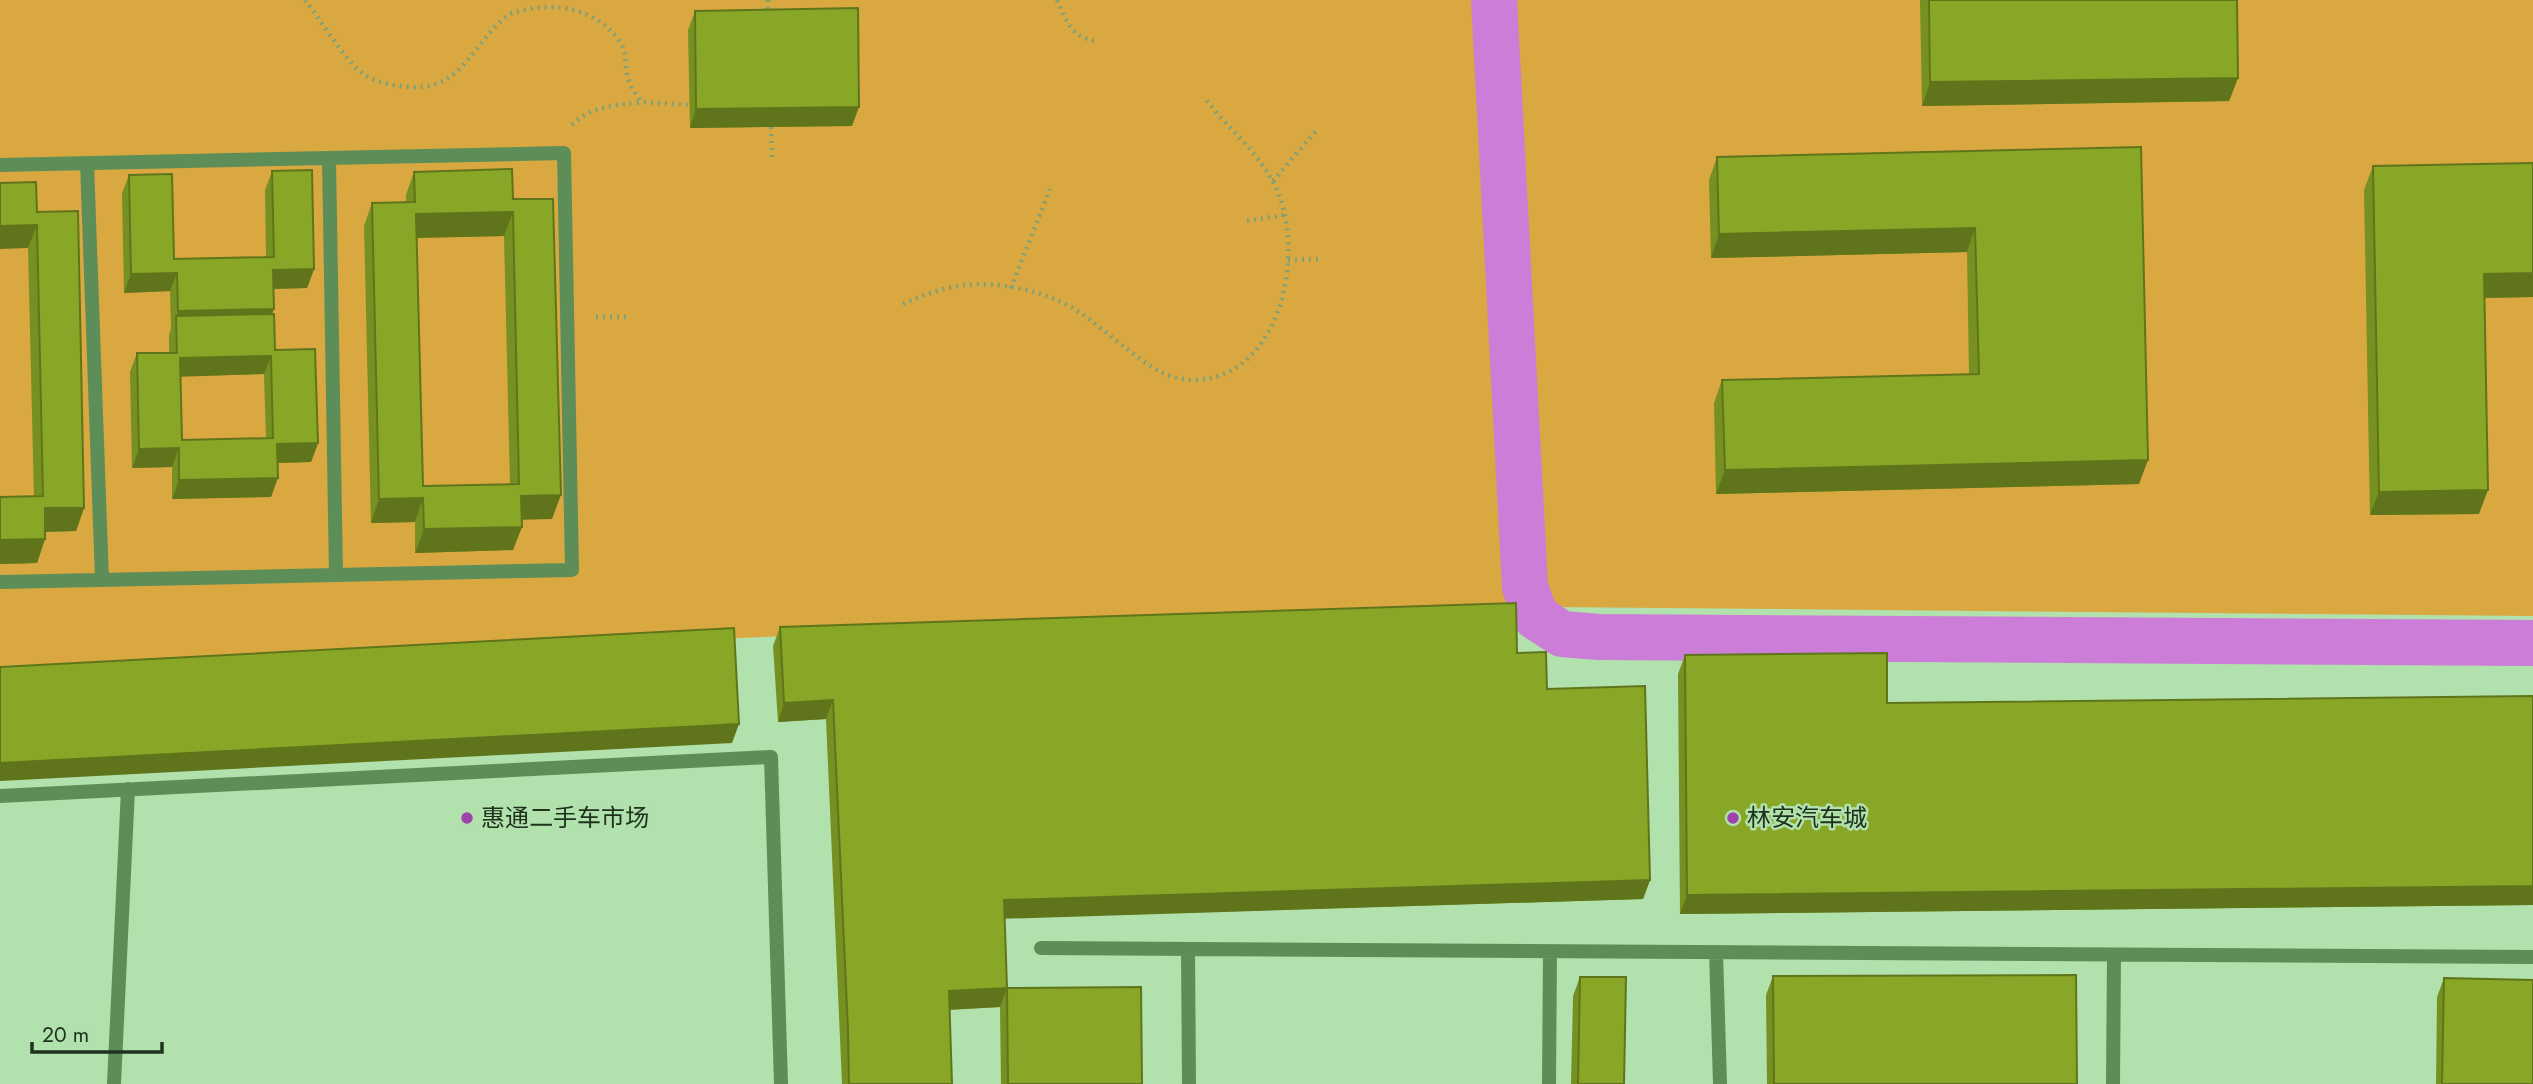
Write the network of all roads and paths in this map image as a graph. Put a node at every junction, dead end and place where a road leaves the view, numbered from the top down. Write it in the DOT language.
graph roads {
  1 [pos="305,0"];
  2 [pos="768,0"];
  3 [pos="1057,0"];
  4 [pos="768,19"];
  5 [pos="1096,41"];
  6 [pos="1205,98"];
  7 [pos="642,102"];
  8 [pos="689,105"];
  9 [pos="771,127"];
  10 [pos="1317,130"];
  11 [pos="564,153"];
  12 [pos="329,158"];
  13 [pos="772,160"];
  14 [pos="87,163"];
  15 [pos="0,165"];
  16 [pos="1273,181"];
  17 [pos="1051,189"];
  18 [pos="1284,215"];
  19 [pos="1247,220"];
  20 [pos="1323,259"];
  21 [pos="1288,260"];
  22 [pos="1011,288"];
  23 [pos="903,304"];
  24 [pos="336,575"];
  25 [pos="102,580"];
  26 [pos="0,582"];
  27 [pos="128,789"];
  28 [pos="0,796"];
  29 [pos="1041,948"];
  30 [pos="1188,949"];
  31 [pos="1549,951"];
  32 [pos="1716,952"];
  33 [pos="2114,955"];
  34 [pos="2533,957"];
  35 [pos="114,1084"];
  36 [pos="781,1084"];
  37 [pos="1189,1084"];
  38 [pos="1549,1084"];
  39 [pos="1720,1084"];
  40 [pos="2113,1084"];
  1 -- 7 [label="path"];
  2 -- 4 [label="path"];
  3 -- 5 [label="path"];
  6 -- 16 [label="path"];
  7 -- 8 [label="path"];
  7 -- 11 [label="path"];
  9 -- 13 [label="path"];
  10 -- 16 [label="path"];
  11 -- 12 [label="lane"];
  11 -- 24 [label="lane"];
  12 -- 14 [label="lane"];
  12 -- 24 [label="lane"];
  14 -- 15 [label="lane"];
  14 -- 25 [label="lane"];
  16 -- 18 [label="path"];
  17 -- 22 [label="path"];
  18 -- 19 [label="path"];
  18 -- 21 [label="path"];
  20 -- 21 [label="path"];
  21 -- 22 [label="path"];
  22 -- 23 [label="path"];
  24 -- 25 [label="lane"];
  25 -- 26 [label="lane"];
  27 -- 28 [label="lane"];
  27 -- 35 [label="lane"];
  27 -- 36 [label="lane"];
  29 -- 30 [label="lane"];
  30 -- 31 [label="lane"];
  30 -- 37 [label="lane"];
  31 -- 32 [label="lane"];
  31 -- 38 [label="lane"];
  32 -- 33 [label="lane"];
  32 -- 39 [label="lane"];
  33 -- 34 [label="lane"];
  33 -- 40 [label="lane"];
}
